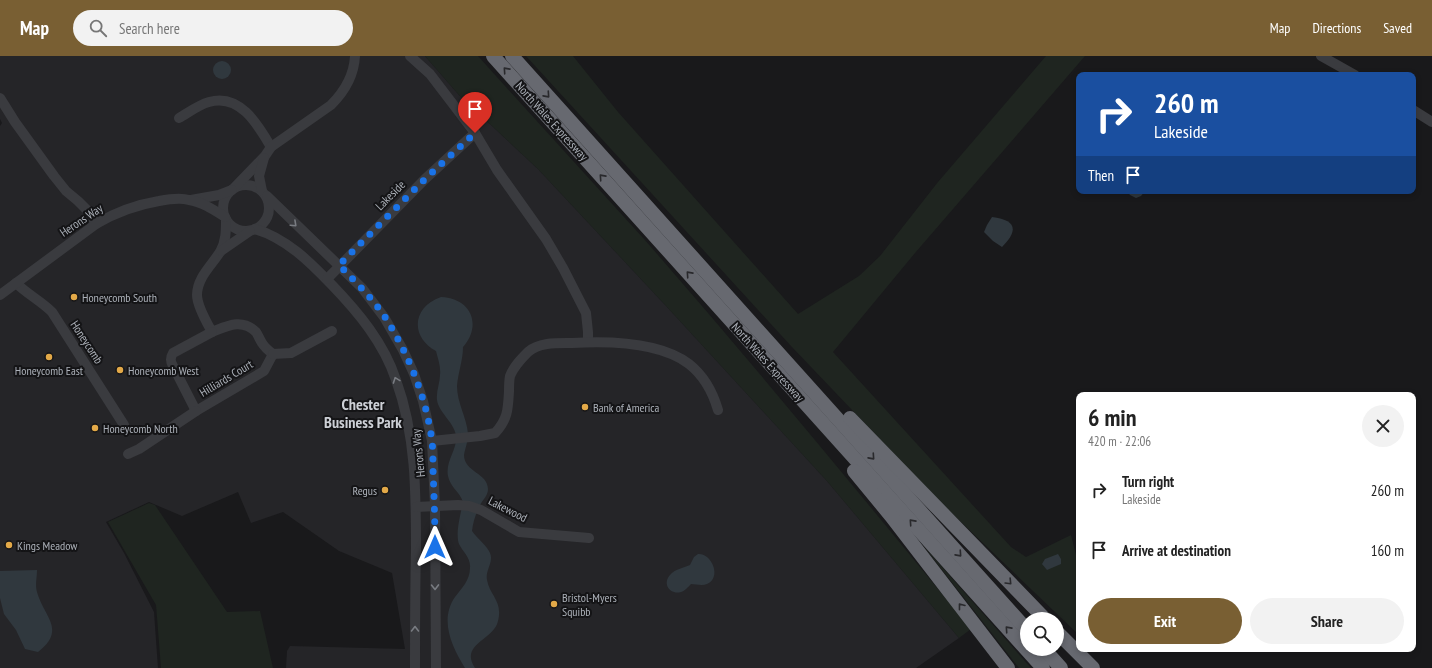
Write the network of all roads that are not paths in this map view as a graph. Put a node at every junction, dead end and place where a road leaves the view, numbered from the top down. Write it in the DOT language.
graph roads {
  1 [pos="355,56"];
  2 [pos="410,56"];
  3 [pos="493,56"];
  4 [pos="512,56"];
  5 [pos="1320,56"];
  6 [pos="1349,72"];
  7 [pos="0,98"];
  8 [pos="1416,112"];
  9 [pos="179,118"];
  10 [pos="1432,122"];
  11 [pos="475,133"];
  12 [pos="271,147"];
  13 [pos="265,156"];
  14 [pos="233,188"];
  15 [pos="264,194"];
  16 [pos="191,200"];
  17 [pos="650,210"];
  18 [pos="226,218"];
  19 [pos="96,224"];
  20 [pos="252,230"];
  21 [pos="220,252"];
  22 [pos="339,265"];
  23 [pos="327,279"];
  24 [pos="16,283"];
  25 [pos="0,295"];
  26 [pos="715,303"];
  27 [pos="332,331"];
  28 [pos="212,332"];
  29 [pos="588,342"];
  30 [pos="273,354"];
  31 [pos="718,410"];
  32 [pos="196,411"];
  33 [pos="124,425"];
  34 [pos="432,442"];
  35 [pos="128,454"];
  36 [pos="435,506"];
  37 [pos="416,507"];
  38 [pos="589,538"];
  39 [pos="1038,612"];
  40 [pos="1020,622"];
  41 [pos="1064,639"];
  42 [pos="1076,651"];
  43 [pos="1077,652"];
  44 [pos="1050,656"];
  45 [pos="415,668"];
  46 [pos="436,668"];
  47 [pos="1008,668"];
  48 [pos="1043,668"];
  49 [pos="1061,668"];
  50 [pos="1093,668"];
  1 -- 12 [label="street"];
  2 -- 11 [label="street"];
  26 -- 3 [label="highway, North Wales Expressway, one-way"];
  4 -- 17 [label="highway, North Wales Expressway, one-way"];
  5 -- 6 [label="street"];
  7 -- 19 [label="street"];
  8 -- 10 [label="street"];
  9 -- 12 [label="street"];
  11 -- 22 [label="street, Lakeside"];
  11 -- 29 [label="street"];
  12 -- 13 [label="street"];
  13 -- 14 [label="street"];
  13 -- 15 [label="street"];
  14 -- 15 [label="street"];
  14 -- 16 [label="street, Herons Way"];
  14 -- 18 [label="street"];
  15 -- 20 [label="street"];
  15 -- 22 [label="street, Herons Way, one-way"];
  16 -- 18 [label="street, Herons Way"];
  16 -- 19 [label="street, Herons Way"];
  17 -- 39 [label="highway, one-way"];
  17 -- 40 [label="highway, North Wales Expressway, one-way"];
  18 -- 20 [label="street"];
  18 -- 21 [label="street"];
  19 -- 24 [label="street, Herons Way"];
  20 -- 21 [label="street"];
  20 -- 23 [label="street, Herons Way"];
  21 -- 28 [label="street"];
  22 -- 23 [label="street, Lakeside"];
  22 -- 34 [label="street, Herons Way"];
  37 -- 23 [label="street, Herons Way, one-way"];
  24 -- 25 [label="street, Herons Way"];
  24 -- 33 [label="street, Honeycomb"];
  47 -- 26 [label="highway, one-way"];
  48 -- 26 [label="highway, North Wales Expressway, one-way"];
  27 -- 30 [label="street"];
  28 -- 30 [label="street"];
  28 -- 32 [label="street, Hilliards Court"];
  29 -- 31 [label="street"];
  29 -- 34 [label="street"];
  30 -- 32 [label="street, Hilliards Court"];
  32 -- 35 [label="street"];
  34 -- 36 [label="street, Herons Way"];
  36 -- 37 [label="street, Lakewood"];
  36 -- 38 [label="street, Lakewood"];
  36 -- 46 [label="street, Herons Way, one-way"];
  45 -- 37 [label="street, Herons Way, one-way"];
  41 -- 42 [label="highway"];
  43 -- 50 [label="highway"];
  44 -- 49 [label="highway"];
}
